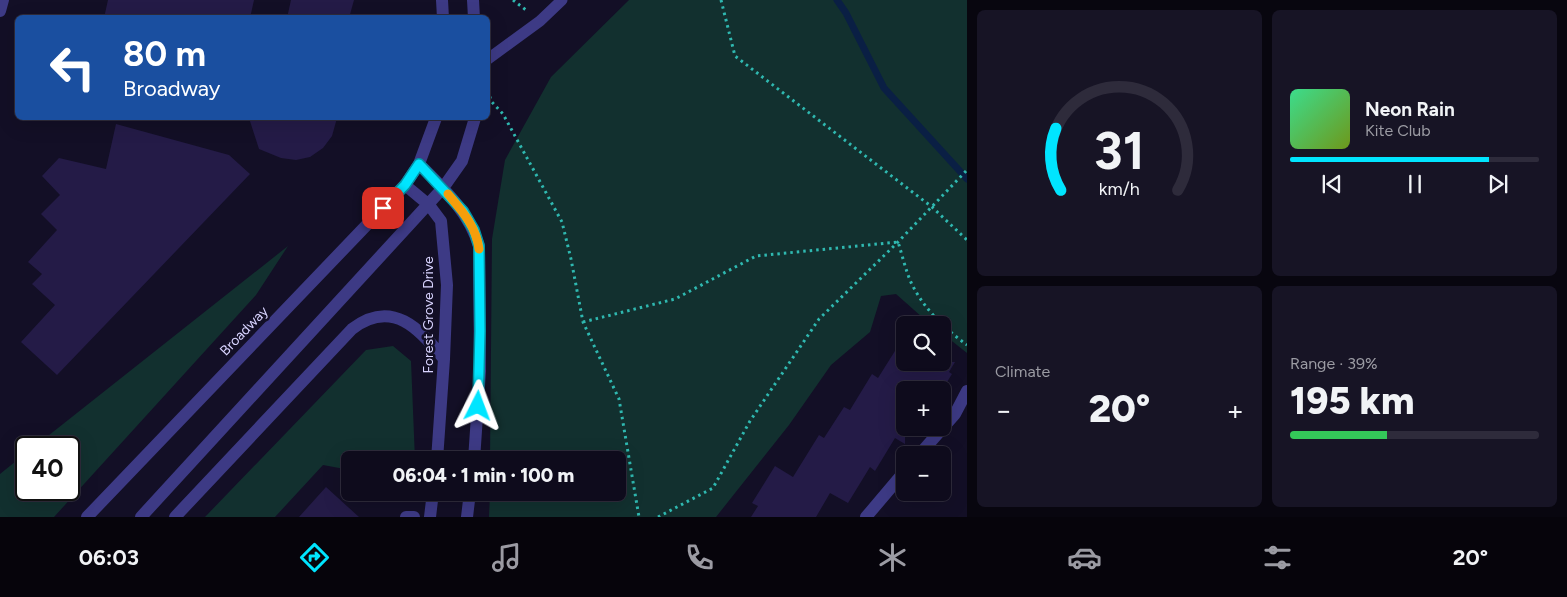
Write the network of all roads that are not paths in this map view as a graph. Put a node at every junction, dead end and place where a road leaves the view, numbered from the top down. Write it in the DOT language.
graph roads {
  1 [pos="3,0"];
  2 [pos="442,0"];
  3 [pos="472,0"];
  4 [pos="562,0"];
  5 [pos="0,11"];
  6 [pos="443,15"];
  7 [pos="474,15"];
  8 [pos="490,58"];
  9 [pos="435,120"];
  10 [pos="473,120"];
  11 [pos="419,164"];
  12 [pos="405,185"];
  13 [pos="443,188"];
  14 [pos="429,205"];
  15 [pos="444,360"];
  16 [pos="967,391"];
  17 [pos="927,446"];
  18 [pos="438,451"];
  19 [pos="475,451"];
  20 [pos="896,482"];
  21 [pos="432,501"];
  22 [pos="469,501"];
  23 [pos="87,517"];
  24 [pos="142,517"];
  25 [pos="175,517"];
  26 [pos="406,517"];
  27 [pos="414,517"];
  28 [pos="430,517"];
  29 [pos="467,517"];
  30 [pos="866,517"];
  1 -- 5 [label="street"];
  2 -- 6 [label="street"];
  3 -- 7 [label="street"];
  4 -- 8 [label="lane"];
  9 -- 11 [label="street, Broadway"];
  10 -- 13 [label="street"];
  11 -- 12 [label="street, Broadway"];
  11 -- 13 [label="street"];
  12 -- 14 [label="street, Forest Grove Drive"];
  12 -- 23 [label="street, Broadway"];
  13 -- 14 [label="street"];
  13 -- 19 [label="street"];
  14 -- 15 [label="street, Forest Grove Drive"];
  14 -- 24 [label="street"];
  15 -- 18 [label="street, Forest Grove Drive"];
  15 -- 25 [label="street"];
  16 -- 17 [label="street"];
  20 -- 30 [label="street"];
  21 -- 28 [label="street"];
  22 -- 29 [label="street"];
  26 -- 27 [label="street"];
}
